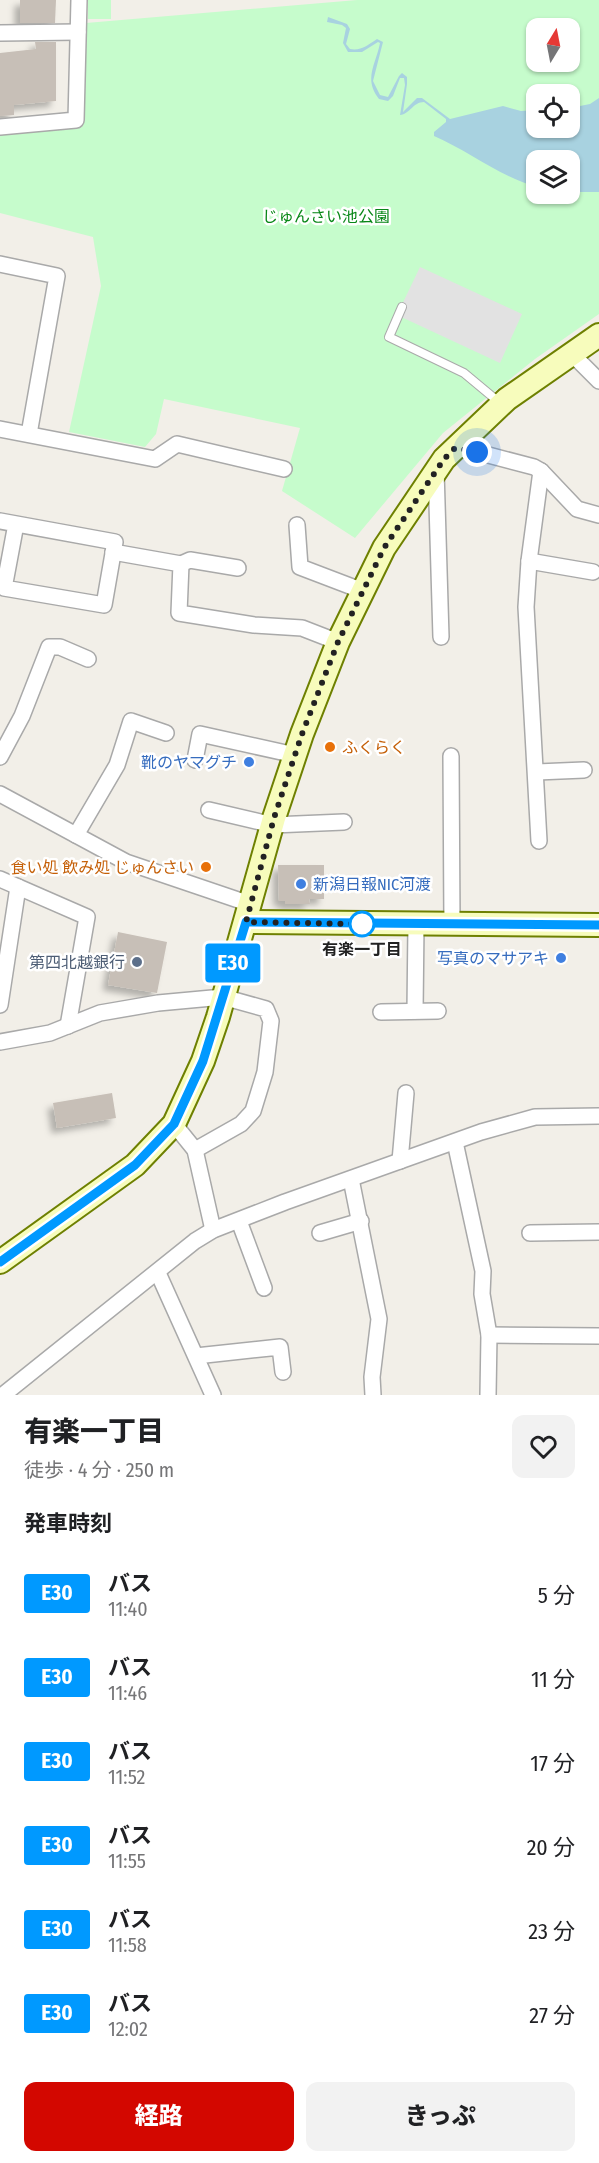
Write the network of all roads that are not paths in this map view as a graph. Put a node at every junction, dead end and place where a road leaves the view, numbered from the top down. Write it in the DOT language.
graph roads {
  1 [pos="79,0"];
  2 [pos="78,32"];
  3 [pos="0,33"];
  4 [pos="0,127"];
  5 [pos="0,264"];
  6 [pos="402,308"];
  7 [pos="599,335"];
  8 [pos="572,354"];
  9 [pos="599,381"];
  10 [pos="502,405"];
  11 [pos="0,429"];
  12 [pos="28,434"];
  13 [pos="455,448"];
  14 [pos="284,470"];
  15 [pos="436,470"];
  16 [pos="542,471"];
  17 [pos="599,515"];
  18 [pos="0,521"];
  19 [pos="16,524"];
  20 [pos="297,525"];
  21 [pos="113,552"];
  22 [pos="529,561"];
  23 [pos="181,564"];
  24 [pos="238,568"];
  25 [pos="593,572"];
  26 [pos="363,591"];
  27 [pos="441,637"];
  28 [pos="338,642"];
  29 [pos="88,659"];
  30 [pos="166,733"];
  31 [pos="295,755"];
  32 [pos="451,756"];
  33 [pos="0,757"];
  34 [pos="195,760"];
  35 [pos="584,770"];
  36 [pos="537,772"];
  37 [pos="0,794"];
  38 [pos="209,810"];
  39 [pos="344,822"];
  40 [pos="273,825"];
  41 [pos="76,835"];
  42 [pos="539,841"];
  43 [pos="0,879"];
  44 [pos="18,887"];
  45 [pos="248,913"];
  46 [pos="416,924"];
  47 [pos="452,924"];
  48 [pos="599,925"];
  49 [pos="223,998"];
  50 [pos="0,1005"];
  51 [pos="415,1011"];
  52 [pos="438,1011"];
  53 [pos="381,1012"];
  54 [pos="68,1026"];
  55 [pos="0,1042"];
  56 [pos="406,1093"];
  57 [pos="599,1116"];
  58 [pos="174,1124"];
  59 [pos="455,1142"];
  60 [pos="195,1150"];
  61 [pos="400,1161"];
  62 [pos="351,1179"];
  63 [pos="239,1221"];
  64 [pos="361,1221"];
  65 [pos="213,1230"];
  66 [pos="599,1232"];
  67 [pos="320,1233"];
  68 [pos="530,1233"];
  69 [pos="0,1262"];
  70 [pos="158,1273"];
  71 [pos="264,1288"];
  72 [pos="489,1335"];
  73 [pos="599,1336"];
  74 [pos="196,1356"];
  75 [pos="283,1371"];
  76 [pos="3,1395"];
  77 [pos="213,1395"];
  78 [pos="373,1395"];
  79 [pos="488,1395"];
  1 -- 2 [label="street"];
  2 -- 3 [label="street"];
  2 -- 4 [label="street"];
  5 -- 12 [label="street"];
  6 -- 10 [label="lane"];
  7 -- 8 [label="street"];
  8 -- 9 [label="street"];
  8 -- 10 [label="street"];
  10 -- 13 [label="street"];
  11 -- 12 [label="street"];
  12 -- 14 [label="street"];
  13 -- 15 [label="street"];
  13 -- 16 [label="street"];
  15 -- 26 [label="street"];
  15 -- 27 [label="street"];
  16 -- 17 [label="street"];
  16 -- 22 [label="street"];
  18 -- 19 [label="street"];
  19 -- 21 [label="street"];
  19 -- 21 [label="street"];
  20 -- 26 [label="street"];
  21 -- 23 [label="street"];
  22 -- 25 [label="street"];
  22 -- 36 [label="street"];
  23 -- 24 [label="street"];
  23 -- 28 [label="street"];
  26 -- 28 [label="street"];
  28 -- 31 [label="street"];
  29 -- 33 [label="street"];
  30 -- 41 [label="street"];
  31 -- 34 [label="street"];
  31 -- 40 [label="street"];
  32 -- 47 [label="street"];
  35 -- 36 [label="street"];
  36 -- 42 [label="street"];
  37 -- 41 [label="street"];
  38 -- 40 [label="street"];
  39 -- 40 [label="street"];
  40 -- 45 [label="street"];
  41 -- 45 [label="street"];
  43 -- 44 [label="street"];
  44 -- 50 [label="street"];
  44 -- 54 [label="street"];
  45 -- 46 [label="street"];
  45 -- 49 [label="street"];
  46 -- 47 [label="street"];
  46 -- 51 [label="street"];
  47 -- 48 [label="street"];
  49 -- 54 [label="street"];
  49 -- 58 [label="street"];
  49 -- 60 [label="street"];
  51 -- 52 [label="street"];
  51 -- 53 [label="street"];
  54 -- 55 [label="street"];
  56 -- 61 [label="street"];
  57 -- 59 [label="street"];
  58 -- 60 [label="street"];
  58 -- 69 [label="street"];
  59 -- 61 [label="street"];
  59 -- 72 [label="street"];
  60 -- 65 [label="street"];
  61 -- 62 [label="street"];
  62 -- 63 [label="street"];
  62 -- 64 [label="street"];
  63 -- 65 [label="street"];
  63 -- 71 [label="street"];
  64 -- 67 [label="street"];
  64 -- 78 [label="street"];
  65 -- 70 [label="street"];
  66 -- 68 [label="street"];
  70 -- 74 [label="street"];
  70 -- 76 [label="street"];
  72 -- 73 [label="street"];
  72 -- 79 [label="street"];
  74 -- 75 [label="street"];
  74 -- 77 [label="street"];
}
